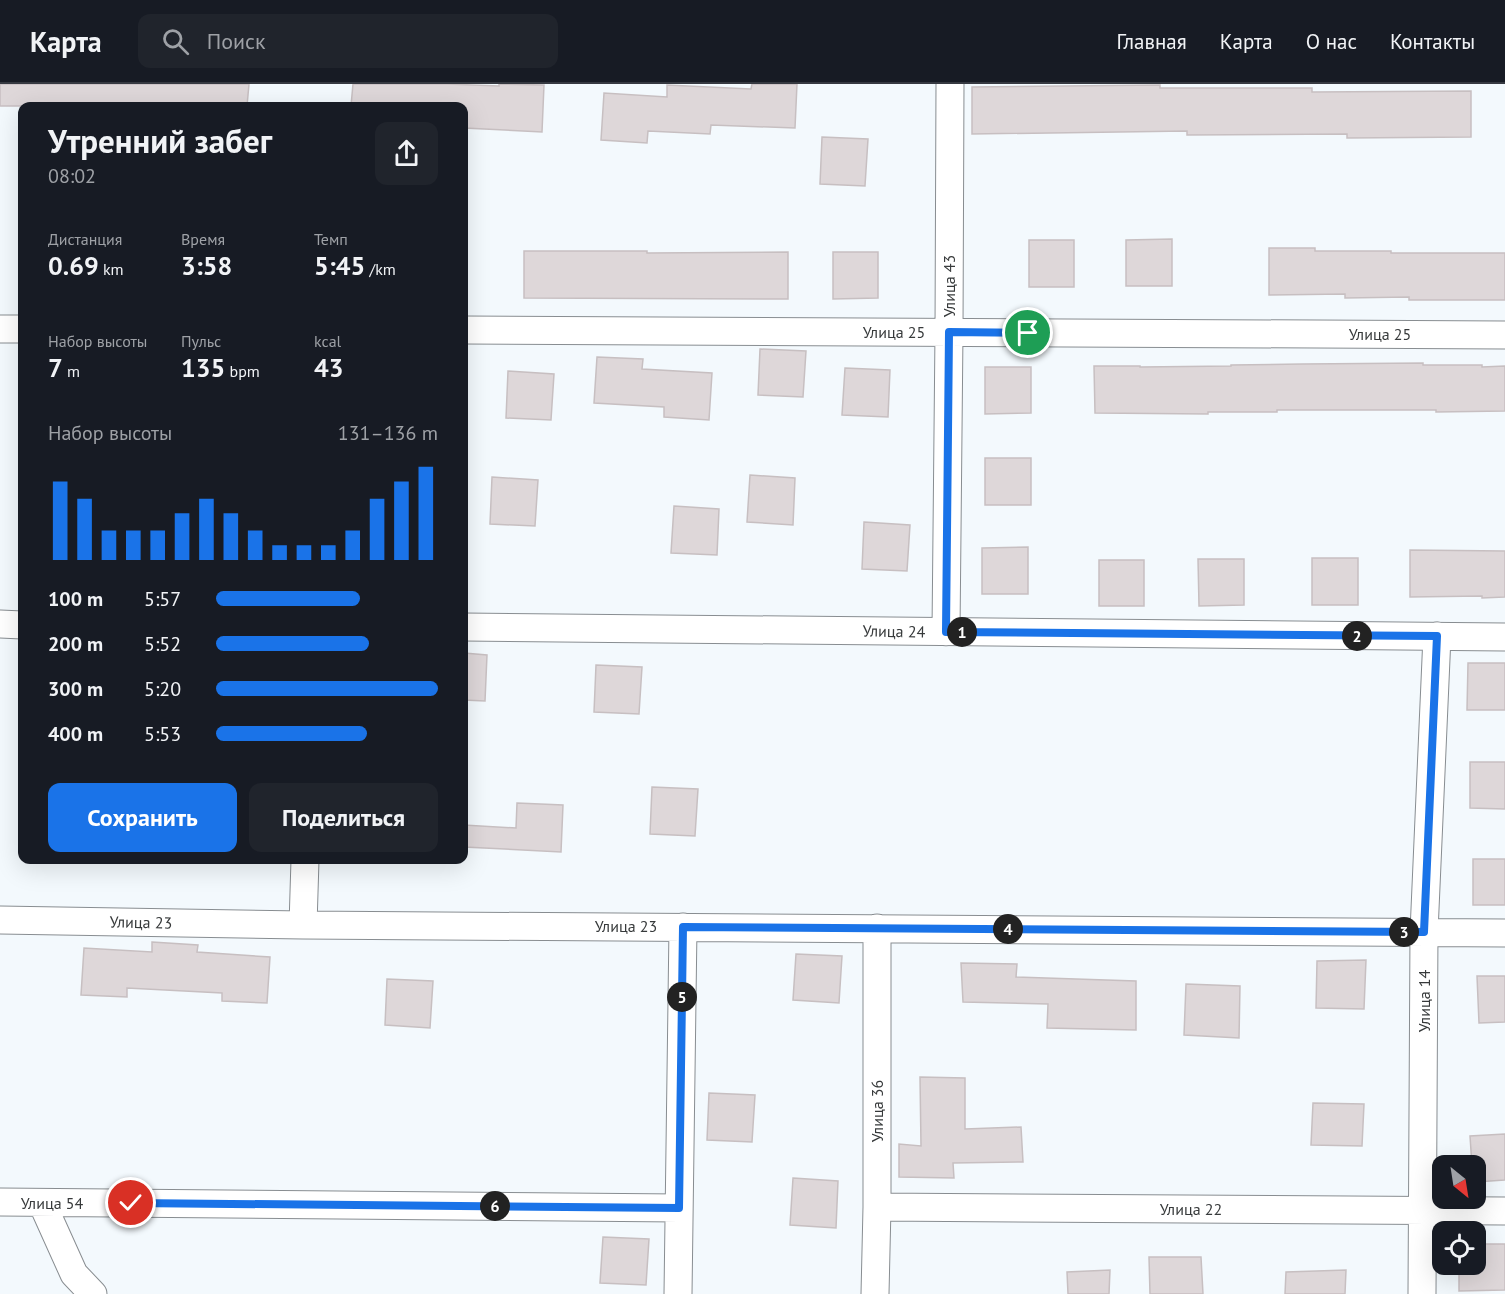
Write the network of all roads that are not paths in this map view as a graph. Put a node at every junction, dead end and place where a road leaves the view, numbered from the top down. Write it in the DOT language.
graph roads {
  1 [pos="950,84"];
  2 [pos="0,329"];
  3 [pos="18,329"];
  4 [pos="468,330"];
  5 [pos="949,332"];
  6 [pos="1505,335"];
  7 [pos="0,624"];
  8 [pos="18,624"];
  9 [pos="468,627"];
  10 [pos="946,632"];
  11 [pos="1437,636"];
  12 [pos="1505,637"];
  13 [pos="305,864"];
  14 [pos="0,920"];
  15 [pos="303,925"];
  16 [pos="683,927"];
  17 [pos="877,928"];
  18 [pos="1424,932"];
  19 [pos="1505,933"];
  20 [pos="0,1202"];
  21 [pos="42,1203"];
  22 [pos="877,1207"];
  23 [pos="679,1208"];
  24 [pos="1422,1210"];
  25 [pos="1505,1211"];
  26 [pos="93,1294"];
  27 [pos="678,1294"];
  28 [pos="875,1294"];
  29 [pos="1422,1294"];
  1 -- 5 [label="street, Улица 43"];
  2 -- 3 [label="street"];
  4 -- 5 [label="street, Улица 25"];
  5 -- 6 [label="street, Улица 25"];
  5 -- 10 [label="street, Улица 43"];
  7 -- 8 [label="street"];
  9 -- 10 [label="street, Улица 24"];
  10 -- 11 [label="street, Улица 24"];
  11 -- 12 [label="street, Улица 24"];
  11 -- 18 [label="street, Улица 14"];
  13 -- 15 [label="street"];
  14 -- 15 [label="street, Улица 23"];
  15 -- 16 [label="street, Улица 23"];
  16 -- 17 [label="street, Улица 23"];
  16 -- 23 [label="street"];
  17 -- 18 [label="street, Улица 23"];
  17 -- 22 [label="street, Улица 36"];
  18 -- 19 [label="street, Улица 23"];
  18 -- 24 [label="street, Улица 14"];
  20 -- 21 [label="street, Улица 54"];
  21 -- 23 [label="street, Улица 54"];
  21 -- 26 [label="street"];
  22 -- 24 [label="street, Улица 22"];
  22 -- 28 [label="street, Улица 36"];
  23 -- 27 [label="street"];
  24 -- 25 [label="street, Улица 22"];
  24 -- 29 [label="street, Улица 14"];
}
